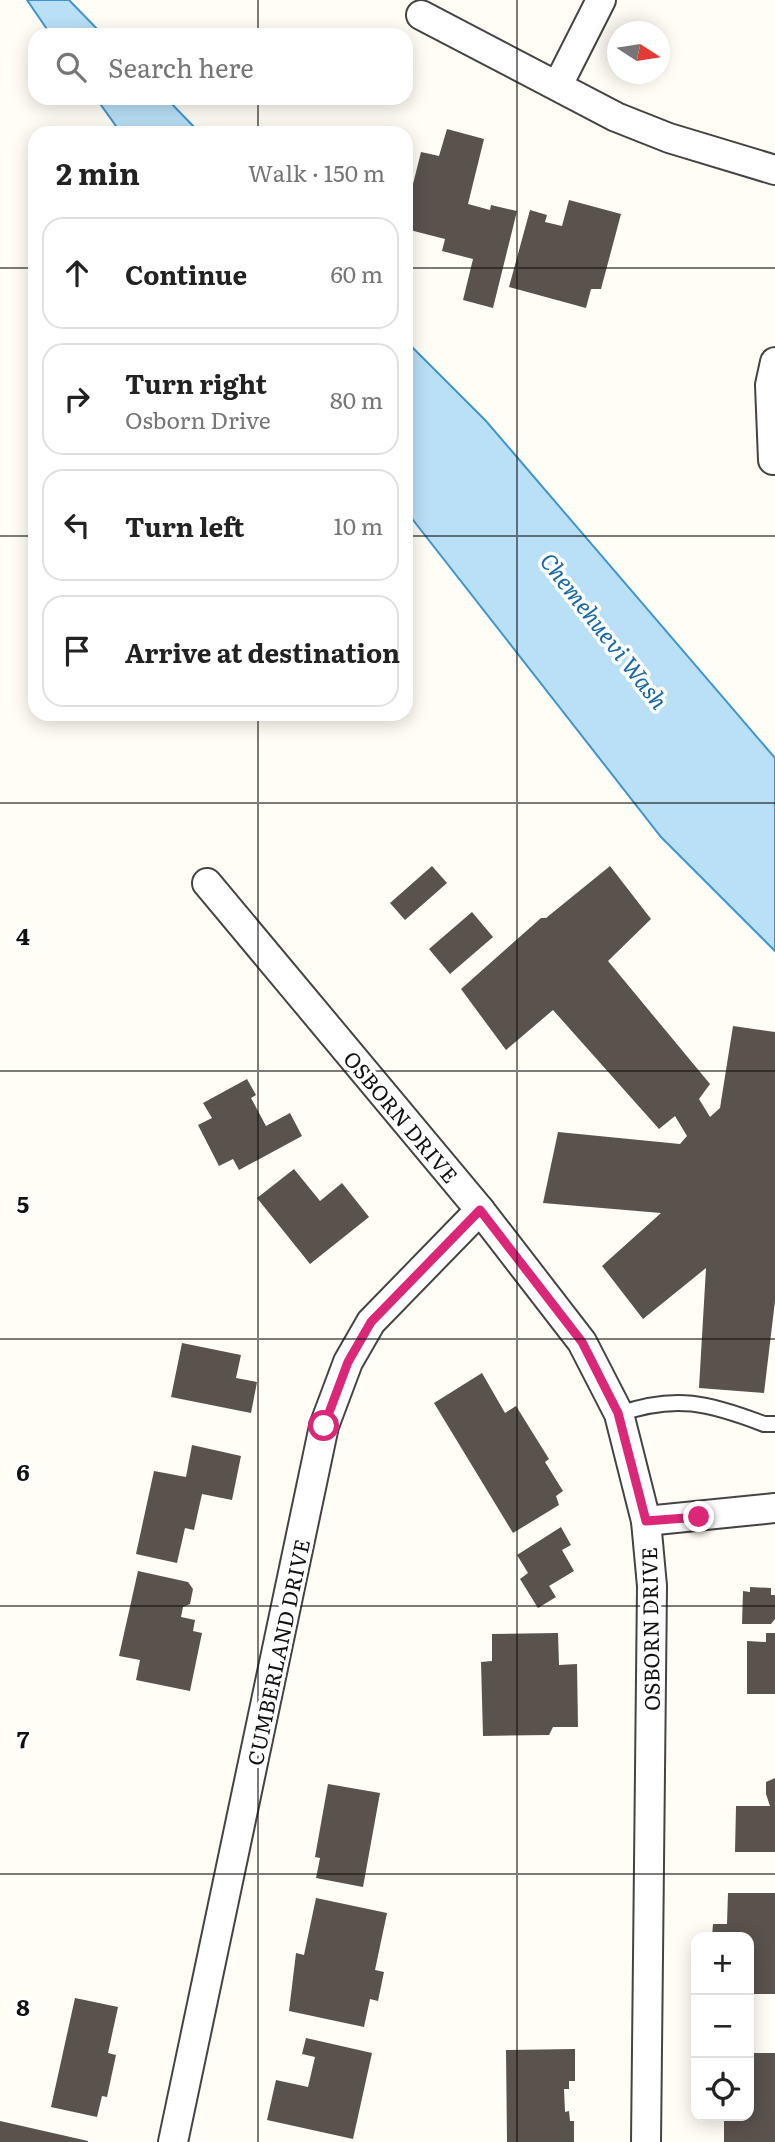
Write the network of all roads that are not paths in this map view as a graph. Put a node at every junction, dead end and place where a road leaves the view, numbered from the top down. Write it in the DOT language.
graph roads {
  1 [pos="601,0"];
  2 [pos="421,15"];
  3 [pos="558,85"];
  4 [pos="775,170"];
  5 [pos="775,362"];
  6 [pos="773,460"];
  7 [pos="208,883"];
  8 [pos="480,1210"];
  9 [pos="619,1415"];
  10 [pos="775,1424"];
  11 [pos="775,1508"];
  12 [pos="646,1521"];
  13 [pos="173,2142"];
  14 [pos="646,2142"];
  1 -- 3 [label="street"];
  2 -- 3 [label="street"];
  3 -- 4 [label="street"];
  5 -- 6 [label="street"];
  7 -- 8 [label="street, OSBORN DRIVE"];
  8 -- 9 [label="street, OSBORN DRIVE"];
  8 -- 13 [label="street, CUMBERLAND DRIVE"];
  9 -- 10 [label="lane"];
  9 -- 12 [label="street, OSBORN DRIVE"];
  11 -- 12 [label="street"];
  12 -- 14 [label="street, OSBORN DRIVE"];
}
